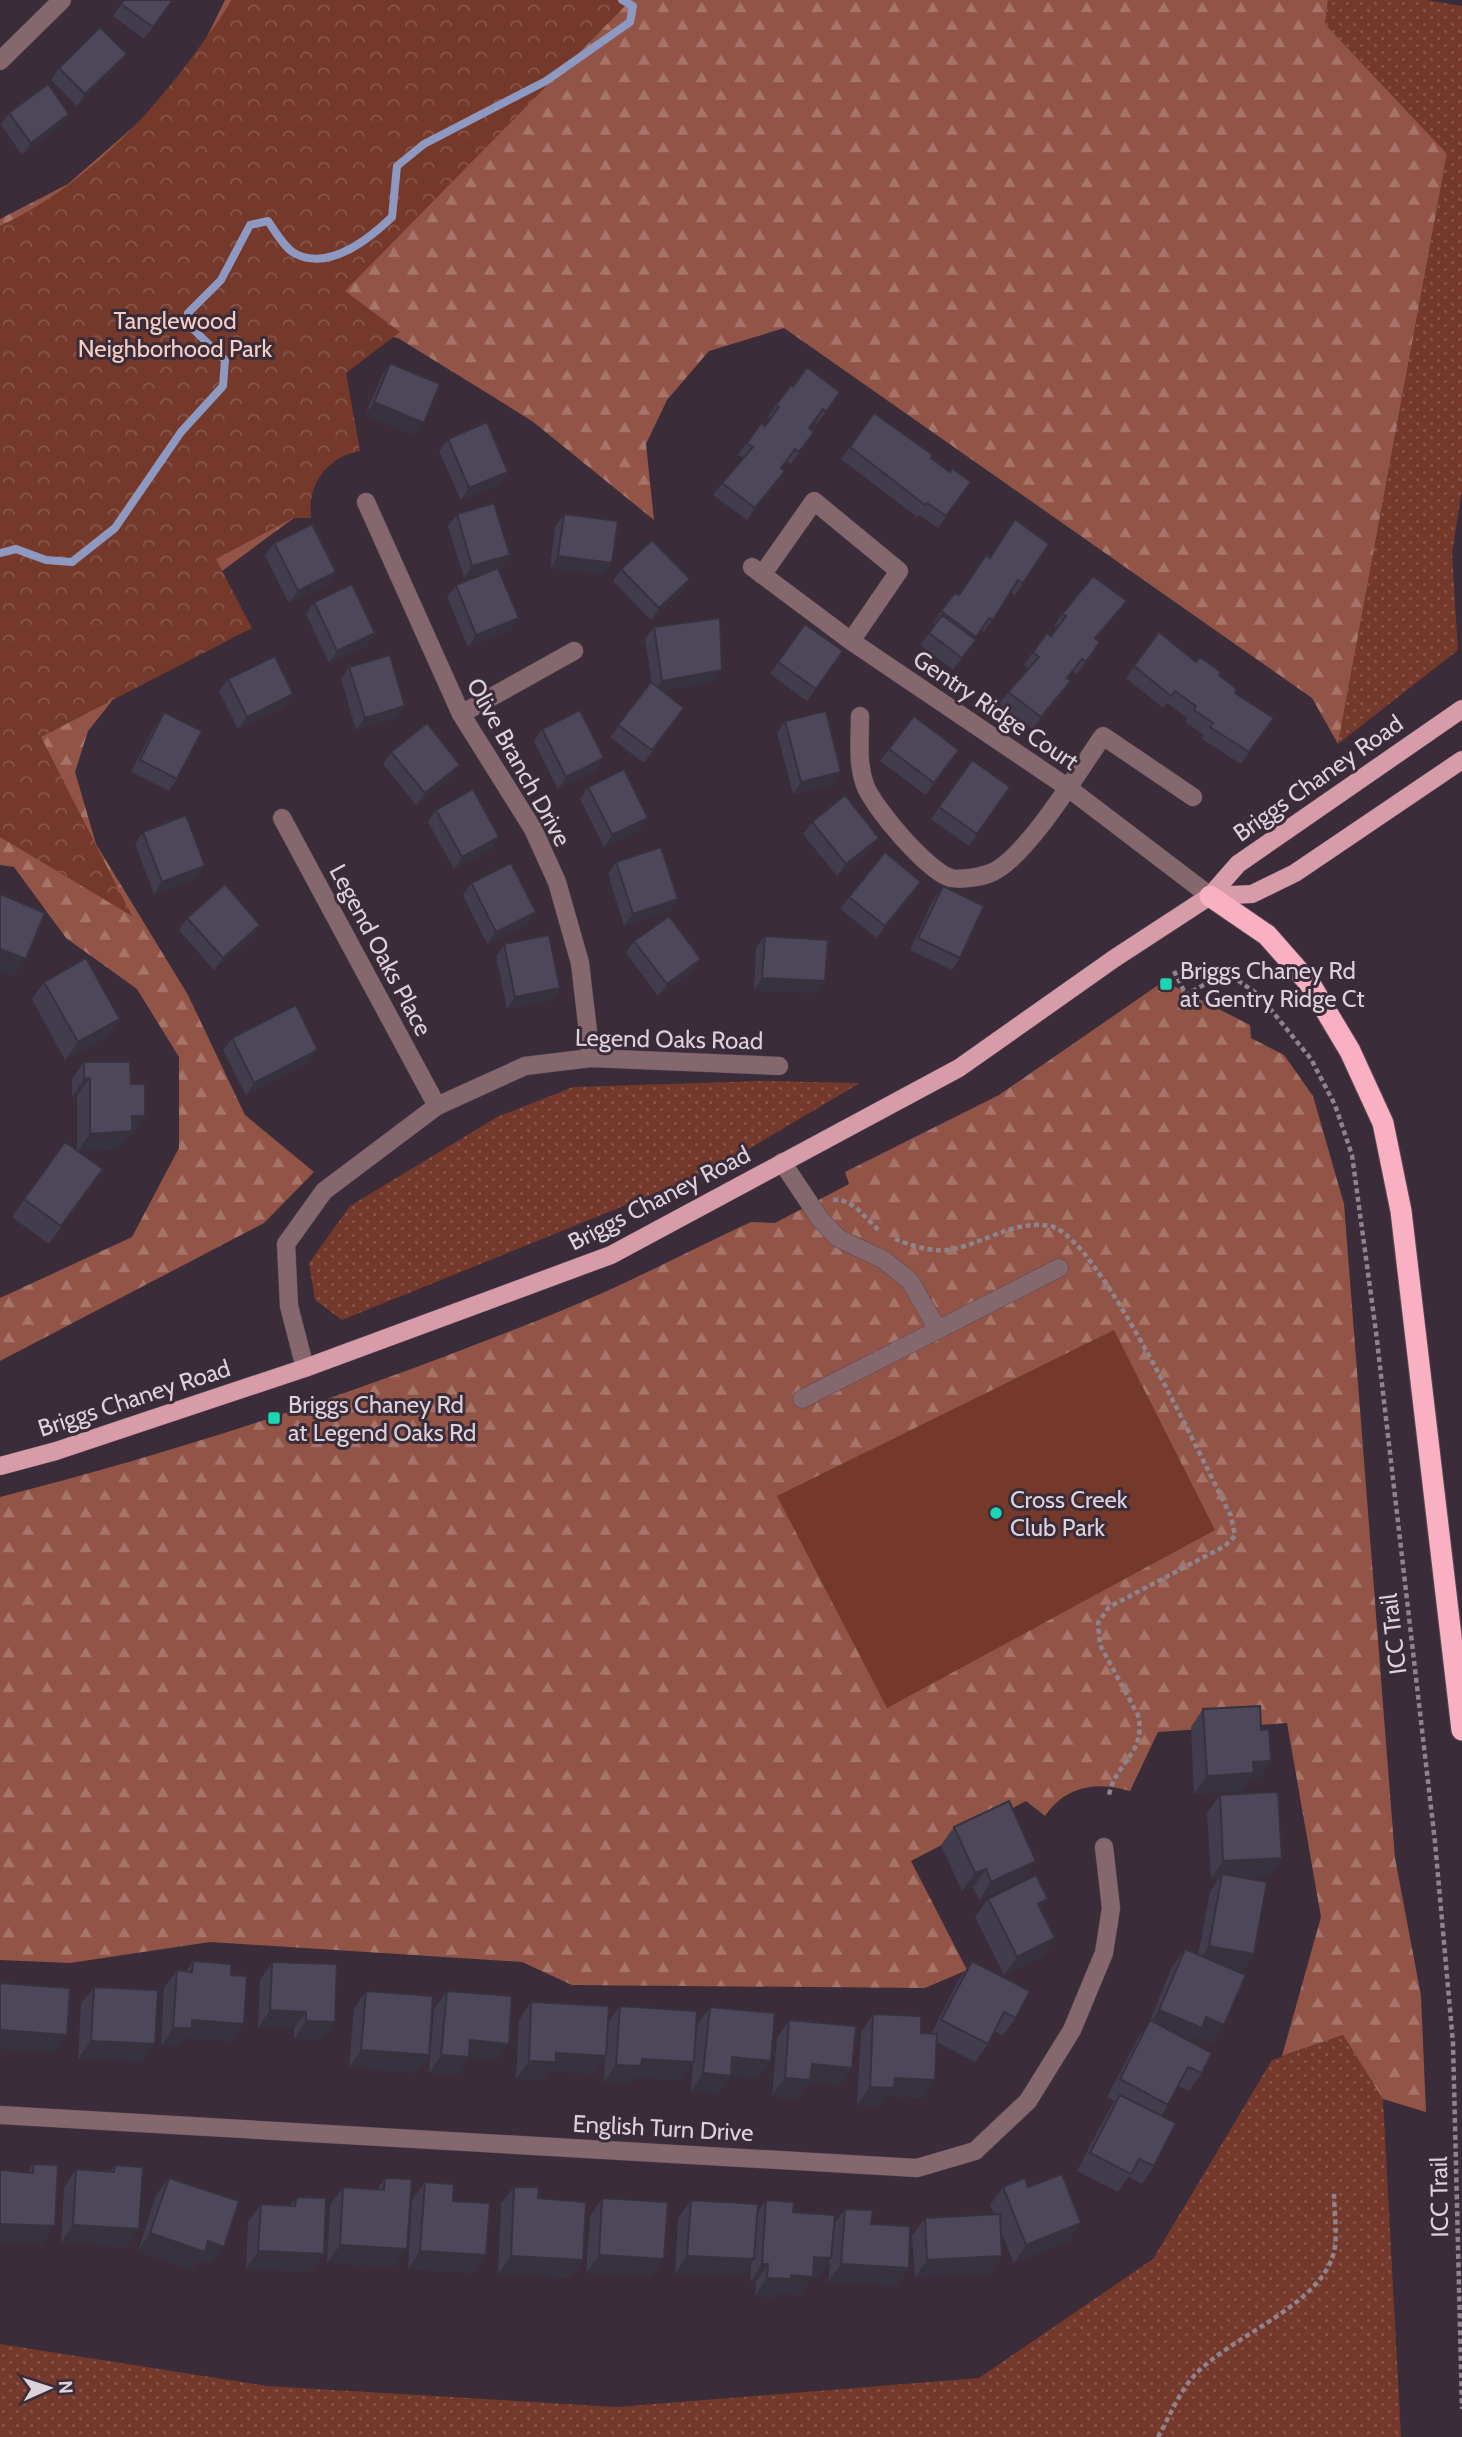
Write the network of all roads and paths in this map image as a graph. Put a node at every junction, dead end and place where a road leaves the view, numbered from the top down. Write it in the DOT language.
graph roads {
  1 [pos="62,0"];
  2 [pos="0,61"];
  3 [pos="366,502"];
  4 [pos="851,641"];
  5 [pos="574,651"];
  6 [pos="1462,709"];
  7 [pos="461,714"];
  8 [pos="860,716"];
  9 [pos="1462,761"];
  10 [pos="1067,787"];
  11 [pos="1193,797"];
  12 [pos="282,818"];
  13 [pos="1210,896"];
  14 [pos="1174,971"];
  15 [pos="591,1058"];
  16 [pos="779,1066"];
  17 [pos="437,1105"];
  18 [pos="782,1162"];
  19 [pos="829,1200"];
  20 [pos="1059,1268"];
  21 [pos="938,1330"];
  22 [pos="305,1368"];
  23 [pos="802,1399"];
  24 [pos="0,1466"];
  25 [pos="1462,1730"];
  26 [pos="1109,1795"];
  27 [pos="1104,1847"];
  28 [pos="0,2115"];
  29 [pos="1334,2193"];
  30 [pos="1462,2409"];
  31 [pos="1157,2437"];
  1 -- 2 [label="street"];
  3 -- 7 [label="street, Olive Branch Drive"];
  4 -- 4 [label="street, Gentry Ridge Court"];
  4 -- 10 [label="street, Gentry Ridge Court"];
  5 -- 7 [label="street"];
  6 -- 13 [label="main road, Briggs Chaney Road"];
  7 -- 15 [label="street, Olive Branch Drive"];
  8 -- 10 [label="street"];
  9 -- 13 [label="main road"];
  10 -- 11 [label="street"];
  10 -- 13 [label="street, Gentry Ridge Court"];
  12 -- 17 [label="street, Legend Oaks Place"];
  13 -- 18 [label="main road, Briggs Chaney Road"];
  13 -- 25 [label="highway"];
  14 -- 30 [label="path, ICC Trail"];
  15 -- 16 [label="street, Legend Oaks Road"];
  15 -- 17 [label="street, Legend Oaks Road"];
  17 -- 22 [label="street, Legend Oaks Road"];
  18 -- 21 [label="street"];
  18 -- 22 [label="main road, Briggs Chaney Road"];
  19 -- 26 [label="path"];
  20 -- 21 [label="street"];
  21 -- 23 [label="street"];
  22 -- 24 [label="main road, Briggs Chaney Road"];
  27 -- 28 [label="street, English Turn Drive"];
  29 -- 31 [label="path"];
}
